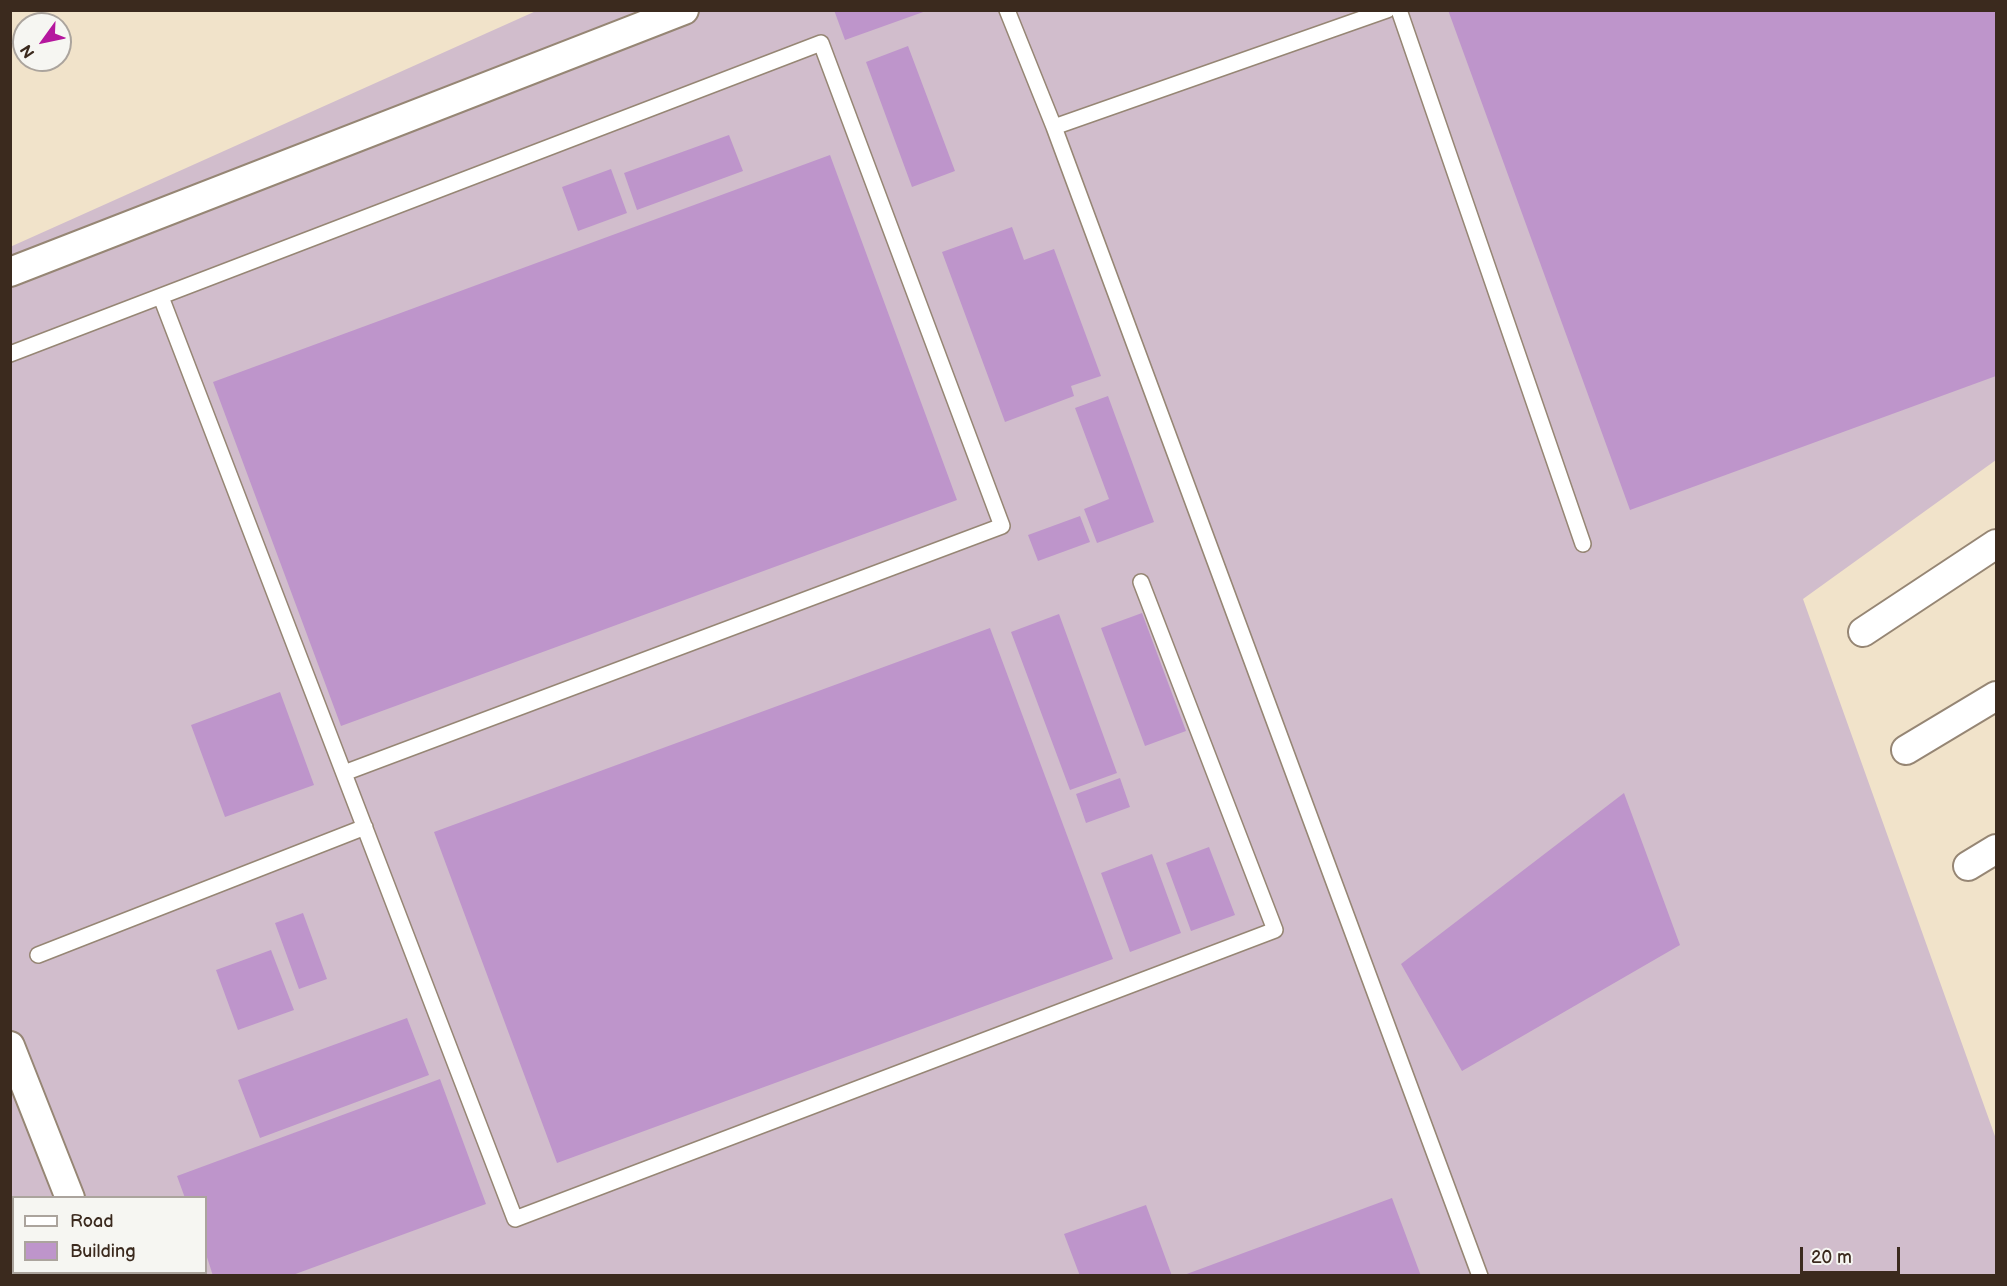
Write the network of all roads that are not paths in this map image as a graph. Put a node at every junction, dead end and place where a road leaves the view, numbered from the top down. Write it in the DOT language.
graph roads {
  1 [pos="684,10"];
  2 [pos="1007,10"];
  3 [pos="1387,10"];
  4 [pos="1399,10"];
  5 [pos="1054,127"];
  6 [pos="10,272"];
  7 [pos="161,297"];
  8 [pos="10,354"];
  9 [pos="1583,544"];
  10 [pos="1996,544"];
  11 [pos="1141,582"];
  12 [pos="1863,632"];
  13 [pos="1996,696"];
  14 [pos="1906,750"];
  15 [pos="344,772"];
  16 [pos="364,827"];
  17 [pos="1996,849"];
  18 [pos="1968,866"];
  19 [pos="38,955"];
  20 [pos="10,1046"];
  21 [pos="70,1196"];
  22 [pos="1480,1275"];
  1 -- 6 [label="street"];
  2 -- 5 [label="lane"];
  3 -- 5 [label="lane"];
  4 -- 9 [label="lane"];
  5 -- 22 [label="lane"];
  7 -- 8 [label="lane"];
  7 -- 15 [label="lane"];
  7 -- 15 [label="lane"];
  10 -- 12 [label="street"];
  11 -- 16 [label="lane"];
  13 -- 14 [label="street"];
  15 -- 16 [label="lane"];
  16 -- 19 [label="lane"];
  17 -- 18 [label="street"];
  20 -- 21 [label="street"];
}
